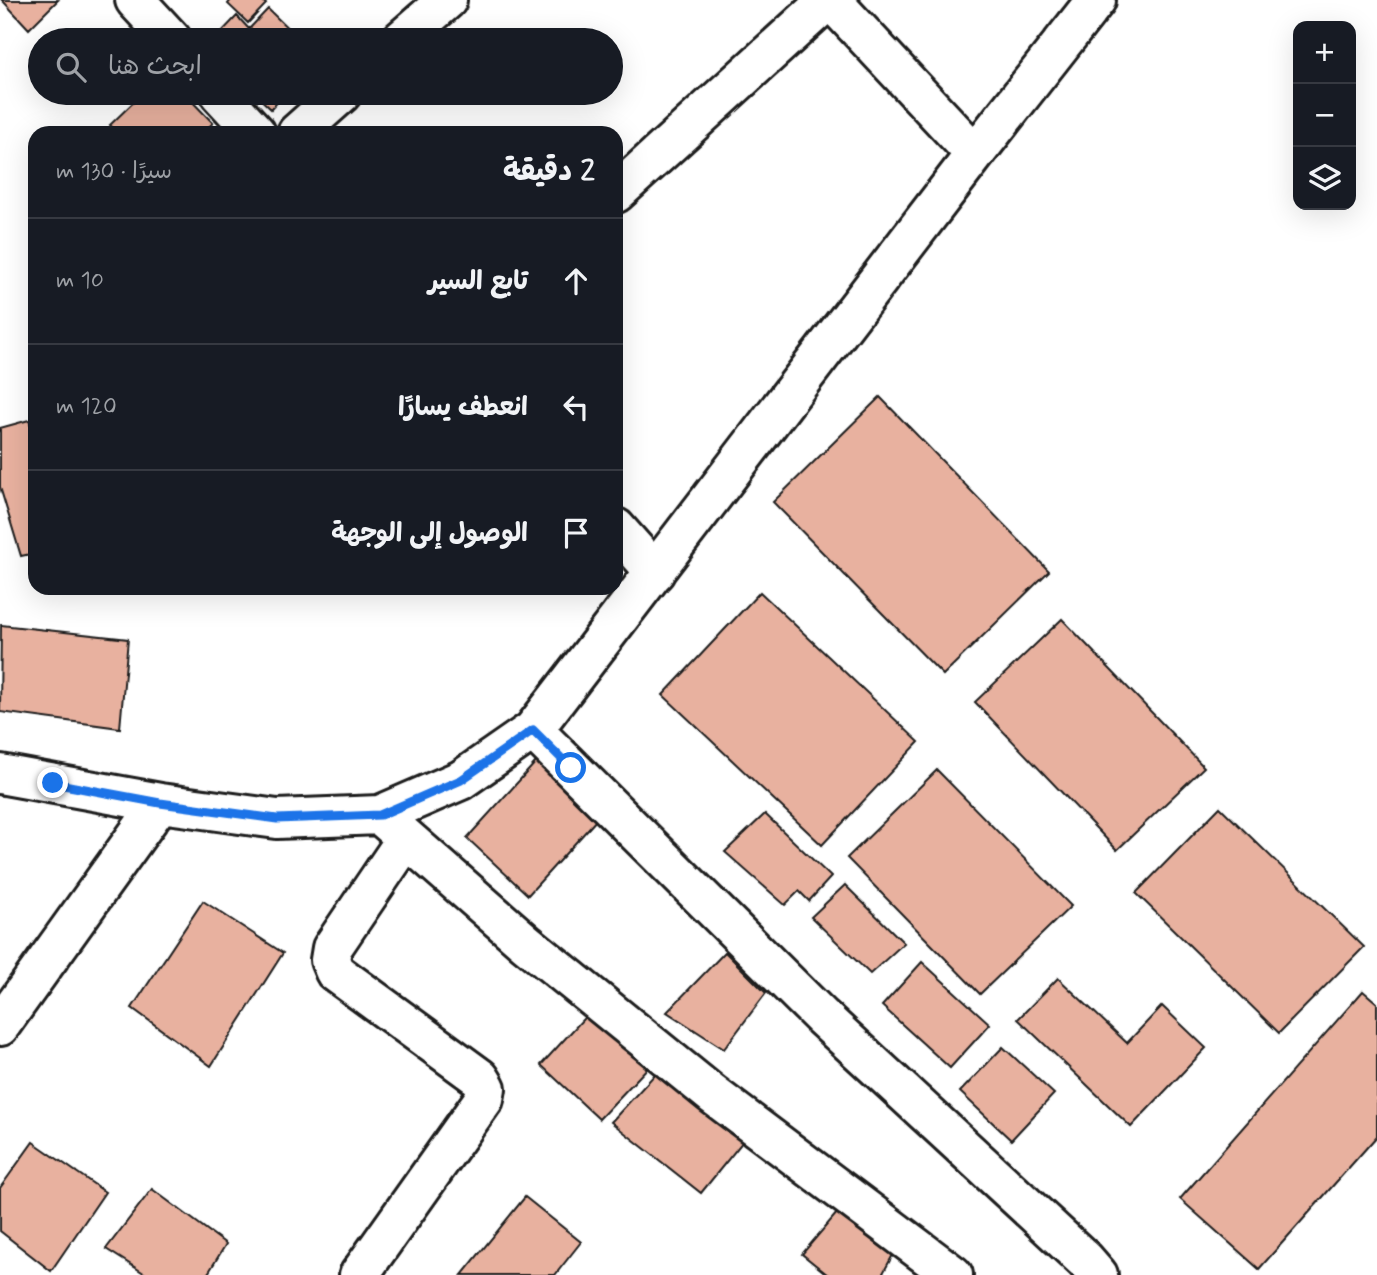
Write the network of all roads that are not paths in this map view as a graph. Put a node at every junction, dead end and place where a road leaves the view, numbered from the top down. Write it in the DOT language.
graph roads {
  1 [pos="135,0"];
  2 [pos="447,0"];
  3 [pos="830,0"];
  4 [pos="1096,0"];
  5 [pos="161,28"];
  6 [pos="415,28"];
  7 [pos="230,105"];
  8 [pos="328,105"];
  9 [pos="250,126"];
  10 [pos="305,126"];
  11 [pos="975,154"];
  12 [pos="623,187"];
  13 [pos="623,536"];
  14 [pos="655,572"];
  15 [pos="533,730"];
  16 [pos="0,774"];
  17 [pos="160,803"];
  18 [pos="393,827"];
  19 [pos="0,1026"];
  20 [pos="359,1275"];
  21 [pos="953,1275"];
  22 [pos="1098,1275"];
  1 -- 5 [label="street"];
  2 -- 6 [label="street"];
  3 -- 11 [label="street"];
  3 -- 12 [label="street"];
  4 -- 11 [label="street"];
  7 -- 9 [label="street"];
  8 -- 10 [label="street"];
  11 -- 14 [label="street"];
  13 -- 14 [label="street"];
  14 -- 15 [label="street"];
  15 -- 18 [label="street"];
  15 -- 22 [label="street"];
  16 -- 17 [label="street"];
  17 -- 18 [label="street"];
  17 -- 19 [label="street"];
  18 -- 20 [label="street"];
  18 -- 21 [label="street"];
}
